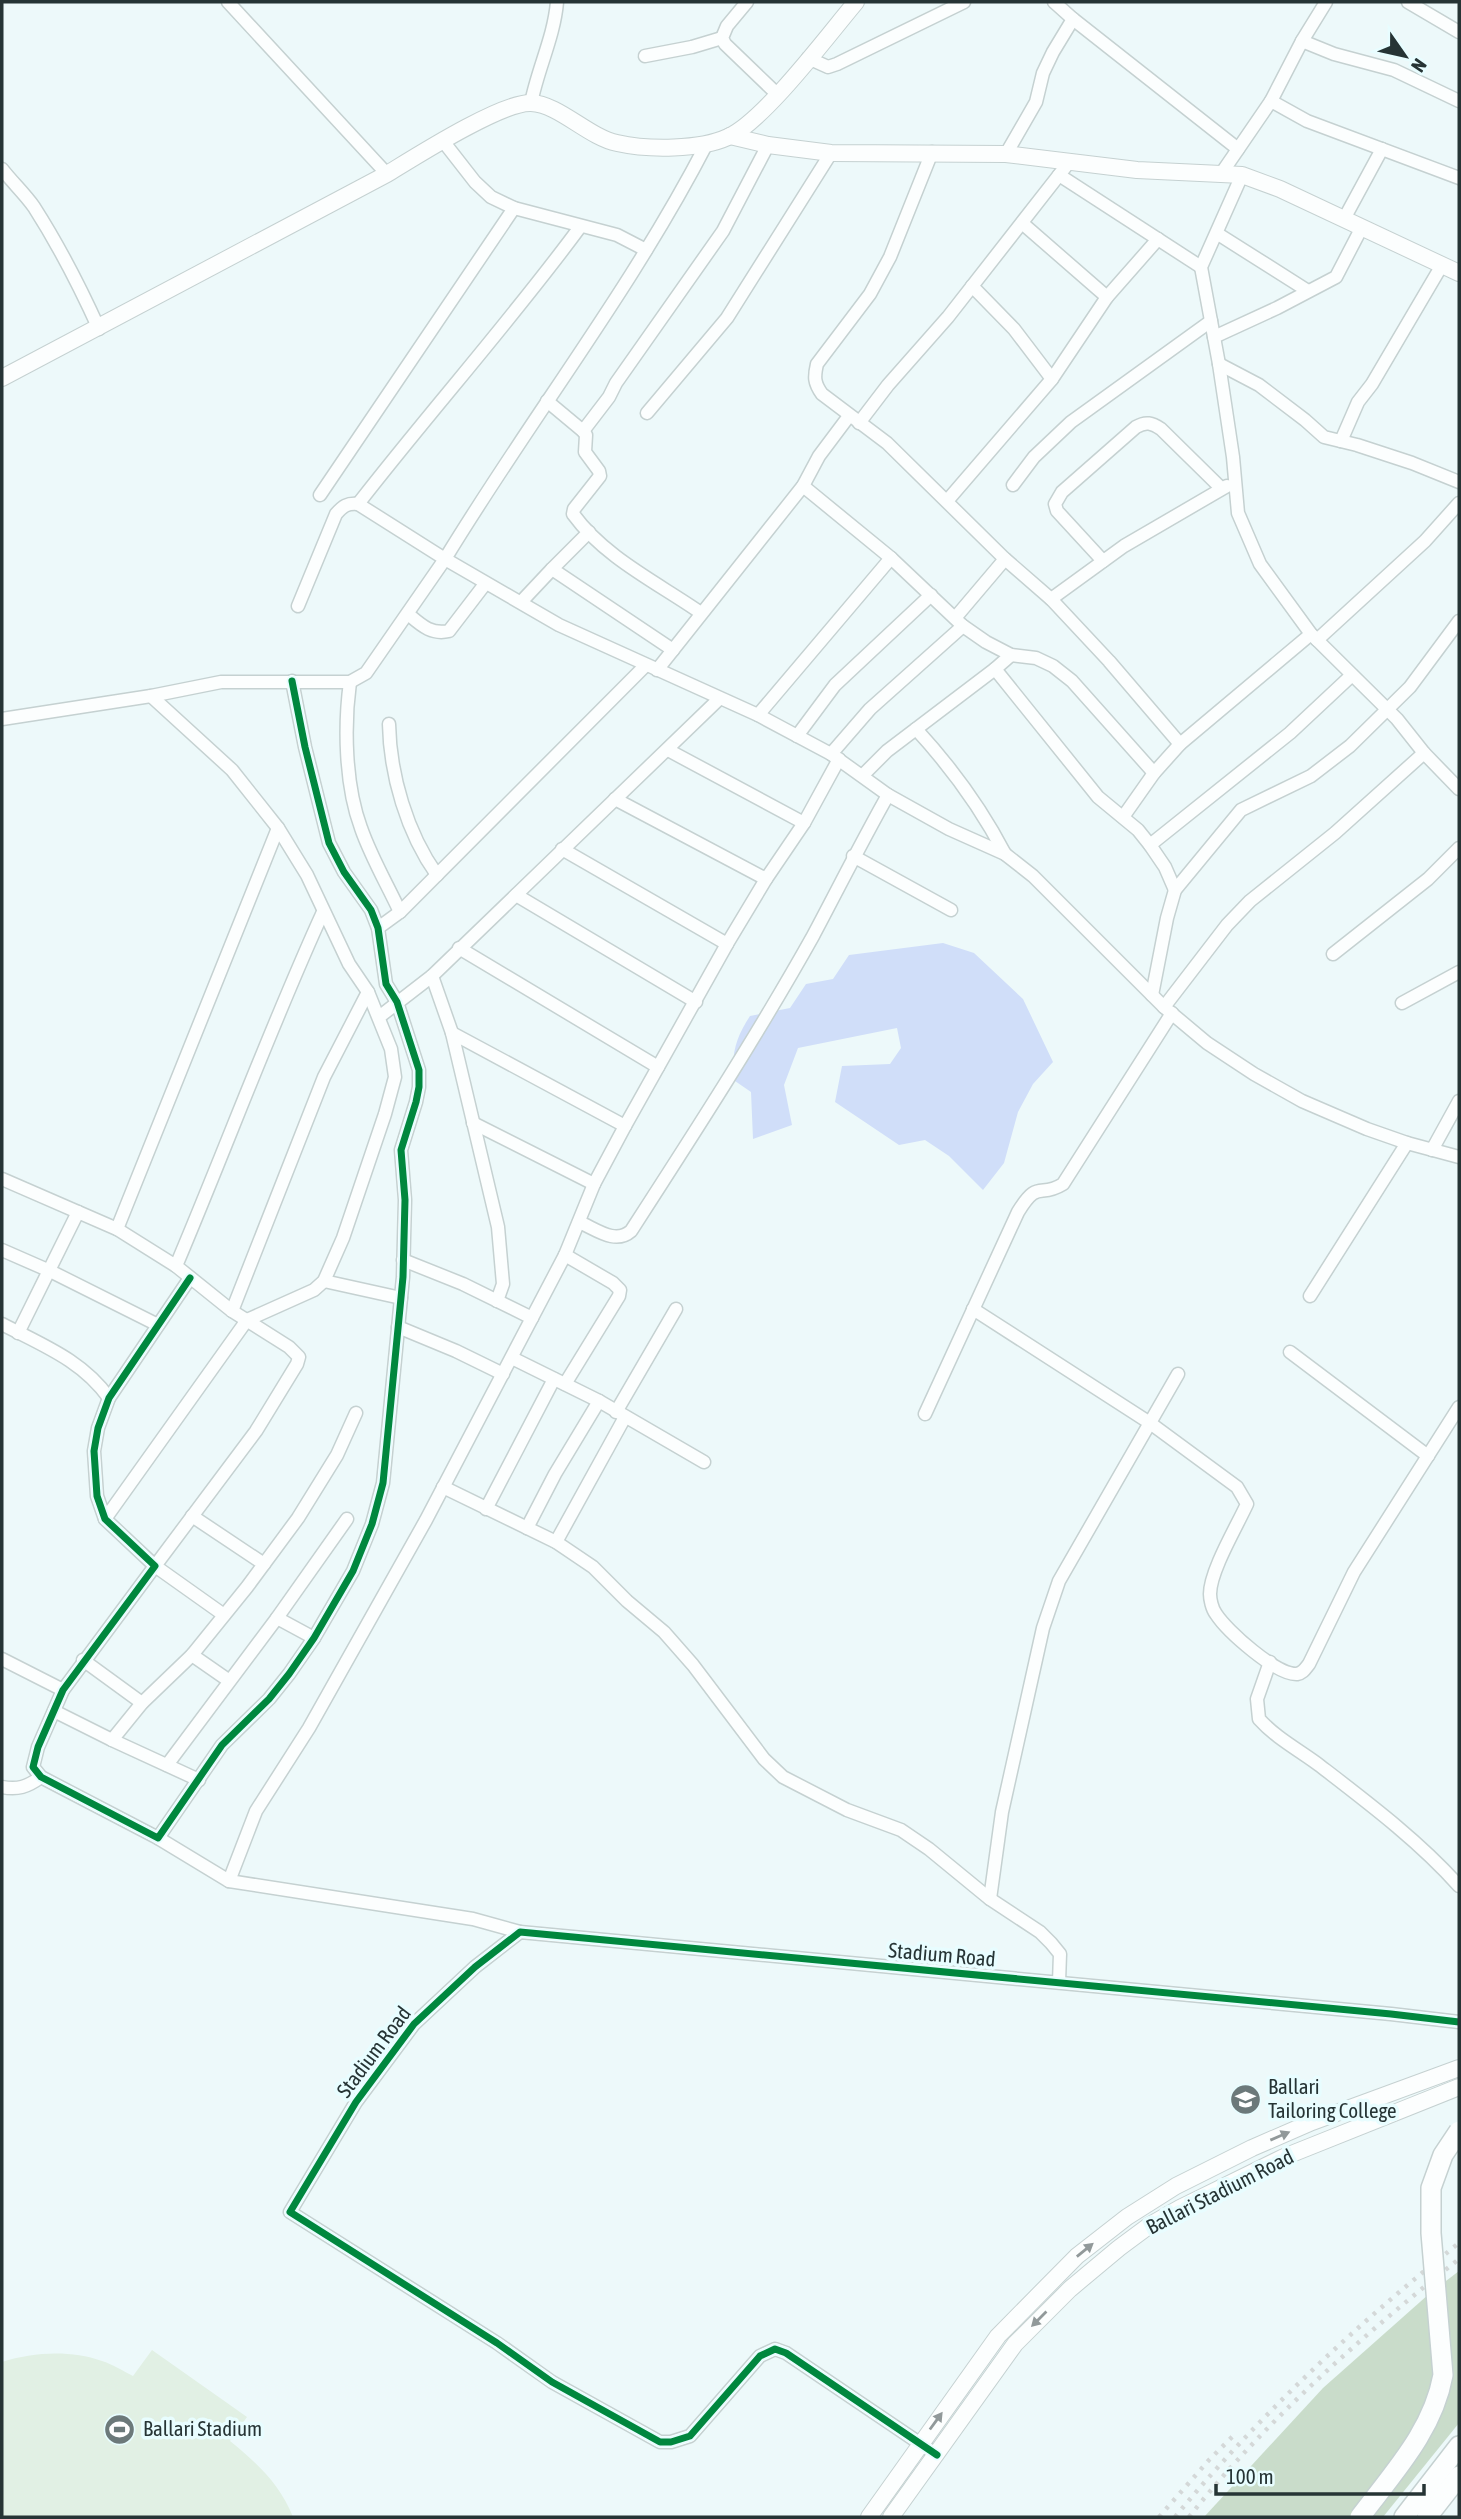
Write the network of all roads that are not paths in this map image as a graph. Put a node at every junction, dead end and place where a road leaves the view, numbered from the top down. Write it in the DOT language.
graph roads {
  1 [pos="228,2"];
  2 [pos="557,2"];
  3 [pos="747,2"];
  4 [pos="856,2"];
  5 [pos="964,2"];
  6 [pos="1326,2"];
  7 [pos="1408,2"];
  8 [pos="1060,3"];
  9 [pos="1073,19"];
  10 [pos="1459,32"];
  11 [pos="722,38"];
  12 [pos="1301,41"];
  13 [pos="645,55"];
  14 [pos="808,58"];
  15 [pos="777,94"];
  16 [pos="1459,101"];
  17 [pos="1271,102"];
  18 [pos="531,103"];
  19 [pos="730,136"];
  20 [pos="443,141"];
  21 [pos="706,145"];
  22 [pos="768,145"];
  23 [pos="1238,149"];
  24 [pos="1382,149"];
  25 [pos="932,152"];
  26 [pos="831,153"];
  27 [pos="1006,154"];
  28 [pos="1070,161"];
  29 [pos="2,169"];
  30 [pos="387,174"];
  31 [pos="1221,174"];
  32 [pos="1059,175"];
  33 [pos="1242,175"];
  34 [pos="1459,178"];
  35 [pos="514,208"];
  36 [pos="1344,219"];
  37 [pos="1022,223"];
  38 [pos="580,227"];
  39 [pos="1362,227"];
  40 [pos="1218,234"];
  41 [pos="1158,239"];
  42 [pos="646,250"];
  43 [pos="1442,265"];
  44 [pos="1201,267"];
  45 [pos="1459,273"];
  46 [pos="972,286"];
  47 [pos="1308,291"];
  48 [pos="1107,297"];
  49 [pos="1211,321"];
  50 [pos="99,329"];
  51 [pos="1214,337"];
  52 [pos="1219,364"];
  53 [pos="3,374"];
  54 [pos="1052,379"];
  55 [pos="547,401"];
  56 [pos="647,413"];
  57 [pos="854,420"];
  58 [pos="583,431"];
  59 [pos="1341,441"];
  60 [pos="1459,482"];
  61 [pos="1234,484"];
  62 [pos="1013,485"];
  63 [pos="803,486"];
  64 [pos="1221,488"];
  65 [pos="320,495"];
  66 [pos="947,501"];
  67 [pos="1459,503"];
  68 [pos="358,504"];
  69 [pos="589,532"];
  70 [pos="445,558"];
  71 [pos="891,558"];
  72 [pos="1005,559"];
  73 [pos="1103,561"];
  74 [pos="552,569"];
  75 [pos="485,584"];
  76 [pos="931,595"];
  77 [pos="1051,599"];
  78 [pos="521,602"];
  79 [pos="298,607"];
  80 [pos="701,613"];
  81 [pos="408,614"];
  82 [pos="1459,621"];
  83 [pos="959,622"];
  84 [pos="1314,637"];
  85 [pos="673,650"];
  86 [pos="1011,654"];
  87 [pos="651,667"];
  88 [pos="995,669"];
  89 [pos="1352,675"];
  90 [pos="292,681"];
  91 [pos="350,682"];
  92 [pos="151,696"];
  93 [pos="719,699"];
  94 [pos="1387,709"];
  95 [pos="758,715"];
  96 [pos="2,719"];
  97 [pos="389,724"];
  98 [pos="916,729"];
  99 [pos="797,736"];
  100 [pos="1180,744"];
  101 [pos="668,750"];
  102 [pos="1424,753"];
  103 [pos="835,756"];
  104 [pos="1154,773"];
  105 [pos="863,775"];
  106 [pos="1459,789"];
  107 [pos="888,794"];
  108 [pos="615,799"];
  109 [pos="1123,817"];
  110 [pos="804,823"];
  111 [pos="278,828"];
  112 [pos="1150,845"];
  113 [pos="1459,848"];
  114 [pos="562,849"];
  115 [pos="1005,854"];
  116 [pos="853,856"];
  117 [pos="437,876"];
  118 [pos="766,879"];
  119 [pos="1175,890"];
  120 [pos="516,895"];
  121 [pos="951,910"];
  122 [pos="323,912"];
  123 [pos="400,912"];
  124 [pos="378,928"];
  125 [pos="727,944"];
  126 [pos="459,948"];
  127 [pos="1333,954"];
  128 [pos="1459,972"];
  129 [pos="432,976"];
  130 [pos="368,992"];
  131 [pos="1152,995"];
  132 [pos="397,1002"];
  133 [pos="695,1002"];
  134 [pos="1402,1003"];
  135 [pos="1168,1010"];
  136 [pos="379,1017"];
  137 [pos="452,1033"];
  138 [pos="658,1067"];
  139 [pos="1459,1101"];
  140 [pos="473,1123"];
  141 [pos="625,1126"];
  142 [pos="1407,1143"];
  143 [pos="1432,1150"];
  144 [pos="1459,1157"];
  145 [pos="2,1179"];
  146 [pos="594,1184"];
  147 [pos="78,1212"];
  148 [pos="579,1222"];
  149 [pos="117,1229"];
  150 [pos="2,1250"];
  151 [pos="565,1255"];
  152 [pos="403,1260"];
  153 [pos="176,1266"];
  154 [pos="50,1271"];
  155 [pos="190,1278"];
  156 [pos="324,1281"];
  157 [pos="1310,1296"];
  158 [pos="401,1298"];
  159 [pos="497,1301"];
  160 [pos="676,1309"];
  161 [pos="973,1309"];
  162 [pos="232,1311"];
  163 [pos="532,1318"];
  164 [pos="247,1320"];
  165 [pos="2,1324"];
  166 [pos="158,1325"];
  167 [pos="398,1327"];
  168 [pos="18,1333"];
  169 [pos="1290,1352"];
  170 [pos="512,1358"];
  171 [pos="503,1374"];
  172 [pos="1178,1374"];
  173 [pos="560,1382"];
  174 [pos="109,1398"];
  175 [pos="599,1401"];
  176 [pos="1459,1407"];
  177 [pos="356,1413"];
  178 [pos="925,1413"];
  179 [pos="621,1414"];
  180 [pos="1150,1423"];
  181 [pos="1428,1456"];
  182 [pos="704,1462"];
  183 [pos="443,1487"];
  184 [pos="486,1509"];
  185 [pos="192,1516"];
  186 [pos="105,1519"];
  187 [pos="347,1519"];
  188 [pos="527,1528"];
  189 [pos="556,1542"];
  190 [pos="264,1564"];
  191 [pos="155,1566"];
  192 [pos="224,1615"];
  193 [pos="276,1618"];
  194 [pos="314,1638"];
  195 [pos="192,1655"];
  196 [pos="2,1659"];
  197 [pos="83,1660"];
  198 [pos="1269,1662"];
  199 [pos="228,1680"];
  200 [pos="63,1690"];
  201 [pos="142,1703"];
  202 [pos="54,1711"];
  203 [pos="112,1740"];
  204 [pos="167,1765"];
  205 [pos="41,1777"];
  206 [pos="199,1780"];
  207 [pos="2,1787"];
  208 [pos="158,1838"];
  209 [pos="229,1881"];
  210 [pos="1459,1886"];
  211 [pos="990,1899"];
  212 [pos="520,1932"];
  213 [pos="1059,1978"];
  214 [pos="1459,2022"];
  215 [pos="1459,2068"];
  216 [pos="1459,2087"];
  217 [pos="1459,2131"];
  218 [pos="1252,2148"];
  219 [pos="1261,2168"];
  220 [pos="920,2443"];
  221 [pos="1459,2446"];
  222 [pos="937,2455"];
  223 [pos="1459,2476"];
  224 [pos="869,2517"];
  225 [pos="891,2517"];
  226 [pos="1360,2517"];
  227 [pos="1404,2517"];
  228 [pos="1427,2517"];
  1 -- 30 [label="street"];
  2 -- 18 [label="street"];
  3 -- 11 [label="street"];
  4 -- 14 [label="street"];
  5 -- 14 [label="street"];
  6 -- 12 [label="street"];
  7 -- 10 [label="street"];
  8 -- 9 [label="street"];
  9 -- 23 [label="street"];
  9 -- 27 [label="street"];
  11 -- 13 [label="street"];
  11 -- 15 [label="street"];
  12 -- 16 [label="street"];
  12 -- 17 [label="street"];
  14 -- 15 [label="street"];
  15 -- 19 [label="street"];
  17 -- 23 [label="street"];
  17 -- 24 [label="street"];
  18 -- 20 [label="street"];
  18 -- 21 [label="street"];
  19 -- 21 [label="street"];
  19 -- 22 [label="street"];
  20 -- 30 [label="street"];
  20 -- 35 [label="street"];
  21 -- 42 [label="street"];
  22 -- 26 [label="street"];
  22 -- 58 [label="street"];
  23 -- 31 [label="street"];
  24 -- 34 [label="street"];
  24 -- 36 [label="street"];
  25 -- 26 [label="street"];
  25 -- 27 [label="street"];
  25 -- 57 [label="street"];
  26 -- 56 [label="street"];
  27 -- 28 [label="street"];
  28 -- 31 [label="street"];
  28 -- 32 [label="street"];
  29 -- 50 [label="street"];
  30 -- 50 [label="street"];
  31 -- 33 [label="street"];
  32 -- 37 [label="street"];
  32 -- 41 [label="street"];
  33 -- 36 [label="street"];
  33 -- 40 [label="street"];
  35 -- 38 [label="street"];
  35 -- 65 [label="street"];
  36 -- 39 [label="street"];
  37 -- 46 [label="street"];
  37 -- 48 [label="street"];
  38 -- 42 [label="street"];
  38 -- 68 [label="street"];
  39 -- 43 [label="street"];
  39 -- 47 [label="street"];
  40 -- 44 [label="street"];
  40 -- 47 [label="street"];
  41 -- 44 [label="street"];
  41 -- 48 [label="street"];
  42 -- 55 [label="street"];
  43 -- 45 [label="street"];
  43 -- 59 [label="street"];
  44 -- 49 [label="street"];
  46 -- 54 [label="street"];
  46 -- 57 [label="street"];
  47 -- 51 [label="street"];
  48 -- 54 [label="street"];
  49 -- 51 [label="street"];
  49 -- 62 [label="street"];
  50 -- 53 [label="street"];
  51 -- 52 [label="street"];
  52 -- 59 [label="street"];
  52 -- 61 [label="street"];
  54 -- 66 [label="street"];
  55 -- 58 [label="street"];
  55 -- 70 [label="street"];
  57 -- 63 [label="street"];
  57 -- 66 [label="street"];
  58 -- 69 [label="street"];
  59 -- 60 [label="street"];
  61 -- 64 [label="street"];
  61 -- 84 [label="street"];
  63 -- 71 [label="street"];
  63 -- 80 [label="street"];
  64 -- 73 [label="street"];
  64 -- 73 [label="street"];
  66 -- 72 [label="street"];
  67 -- 84 [label="street"];
  68 -- 70 [label="street"];
  68 -- 79 [label="street"];
  69 -- 74 [label="street"];
  69 -- 80 [label="street"];
  70 -- 75 [label="street"];
  70 -- 81 [label="street"];
  71 -- 76 [label="street"];
  71 -- 95 [label="street"];
  72 -- 77 [label="street"];
  72 -- 83 [label="street"];
  73 -- 77 [label="street"];
  74 -- 78 [label="street"];
  74 -- 85 [label="street"];
  75 -- 78 [label="street"];
  75 -- 81 [label="street"];
  76 -- 83 [label="street"];
  76 -- 99 [label="street"];
  77 -- 100 [label="street"];
  78 -- 87 [label="street"];
  80 -- 85 [label="street"];
  81 -- 91 [label="street"];
  82 -- 94 [label="street"];
  83 -- 86 [label="street"];
  83 -- 103 [label="street"];
  84 -- 89 [label="street"];
  84 -- 100 [label="street"];
  85 -- 87 [label="street"];
  86 -- 88 [label="street"];
  86 -- 104 [label="street"];
  87 -- 93 [label="street"];
  87 -- 117 [label="street"];
  88 -- 98 [label="street"];
  88 -- 109 [label="street"];
  89 -- 94 [label="street"];
  89 -- 112 [label="street"];
  90 -- 91 [label="street"];
  90 -- 92 [label="street"];
  90 -- 124 [label="street"];
  91 -- 123 [label="street"];
  92 -- 96 [label="street"];
  92 -- 111 [label="street"];
  93 -- 95 [label="street"];
  93 -- 101 [label="street"];
  94 -- 102 [label="street"];
  94 -- 119 [label="street"];
  95 -- 99 [label="street"];
  97 -- 117 [label="street"];
  98 -- 105 [label="street"];
  98 -- 115 [label="street"];
  99 -- 103 [label="street"];
  100 -- 104 [label="street"];
  101 -- 108 [label="street"];
  101 -- 110 [label="street"];
  102 -- 106 [label="street"];
  102 -- 135 [label="street"];
  103 -- 105 [label="street"];
  103 -- 110 [label="street"];
  104 -- 109 [label="street"];
  105 -- 107 [label="street"];
  107 -- 115 [label="street"];
  107 -- 116 [label="street"];
  108 -- 114 [label="street"];
  108 -- 118 [label="street"];
  109 -- 112 [label="street"];
  110 -- 118 [label="street"];
  111 -- 122 [label="street"];
  111 -- 149 [label="street"];
  112 -- 119 [label="street"];
  113 -- 127 [label="street"];
  114 -- 120 [label="street"];
  114 -- 125 [label="street"];
  115 -- 131 [label="street"];
  116 -- 121 [label="street"];
  116 -- 148 [label="street"];
  117 -- 123 [label="street"];
  118 -- 125 [label="street"];
  119 -- 131 [label="street"];
  120 -- 126 [label="street"];
  120 -- 133 [label="street"];
  122 -- 130 [label="street"];
  122 -- 153 [label="street"];
  123 -- 124 [label="street"];
  124 -- 132 [label="street"];
  125 -- 133 [label="street"];
  126 -- 129 [label="street"];
  126 -- 138 [label="street"];
  128 -- 134 [label="street"];
  129 -- 132 [label="street"];
  129 -- 137 [label="street"];
  130 -- 136 [label="street"];
  130 -- 162 [label="street"];
  131 -- 135 [label="street"];
  132 -- 136 [label="street"];
  132 -- 152 [label="street"];
  133 -- 138 [label="street"];
  135 -- 142 [label="street"];
  135 -- 161 [label="street"];
  136 -- 156 [label="street"];
  137 -- 140 [label="street"];
  137 -- 141 [label="street"];
  138 -- 141 [label="street"];
  139 -- 143 [label="street"];
  140 -- 146 [label="street"];
  140 -- 159 [label="street"];
  141 -- 146 [label="street"];
  142 -- 143 [label="street"];
  142 -- 157 [label="street"];
  143 -- 144 [label="street"];
  145 -- 147 [label="street"];
  146 -- 148 [label="street"];
  147 -- 149 [label="street"];
  147 -- 154 [label="street"];
  148 -- 151 [label="street"];
  149 -- 153 [label="street"];
  150 -- 154 [label="street"];
  151 -- 163 [label="street"];
  151 -- 173 [label="street"];
  152 -- 158 [label="street"];
  152 -- 159 [label="street"];
  153 -- 155 [label="street"];
  154 -- 166 [label="street"];
  154 -- 168 [label="street"];
  155 -- 162 [label="street"];
  155 -- 166 [label="street"];
  156 -- 158 [label="street"];
  156 -- 164 [label="street"];
  158 -- 167 [label="street"];
  159 -- 163 [label="street"];
  160 -- 179 [label="street"];
  161 -- 178 [label="street"];
  161 -- 180 [label="street"];
  162 -- 164 [label="street"];
  163 -- 170 [label="street"];
  164 -- 185 [label="street"];
  164 -- 186 [label="street"];
  165 -- 168 [label="street"];
  166 -- 174 [label="street"];
  167 -- 171 [label="street"];
  167 -- 194 [label="street"];
  168 -- 174 [label="street"];
  169 -- 181 [label="street"];
  170 -- 171 [label="street"];
  170 -- 173 [label="street"];
  171 -- 183 [label="street"];
  172 -- 180 [label="street"];
  173 -- 175 [label="street"];
  173 -- 184 [label="street"];
  174 -- 186 [label="street"];
  175 -- 179 [label="street"];
  175 -- 188 [label="street"];
  176 -- 181 [label="street"];
  177 -- 190 [label="street"];
  179 -- 182 [label="street"];
  179 -- 189 [label="street"];
  180 -- 198 [label="street"];
  180 -- 211 [label="street"];
  181 -- 198 [label="street"];
  183 -- 184 [label="street"];
  183 -- 209 [label="street"];
  184 -- 188 [label="street"];
  185 -- 190 [label="street"];
  185 -- 191 [label="street"];
  186 -- 191 [label="street"];
  187 -- 193 [label="street"];
  188 -- 189 [label="street"];
  189 -- 211 [label="street"];
  190 -- 192 [label="street"];
  191 -- 192 [label="street"];
  191 -- 197 [label="street"];
  192 -- 195 [label="street"];
  193 -- 194 [label="street"];
  193 -- 199 [label="street"];
  194 -- 206 [label="street"];
  195 -- 199 [label="street"];
  195 -- 201 [label="street"];
  196 -- 200 [label="street"];
  197 -- 200 [label="street"];
  197 -- 201 [label="street"];
  198 -- 210 [label="street"];
  199 -- 204 [label="street"];
  200 -- 202 [label="street"];
  201 -- 203 [label="street"];
  202 -- 203 [label="street"];
  202 -- 205 [label="street"];
  203 -- 204 [label="street"];
  204 -- 206 [label="street"];
  205 -- 207 [label="street"];
  205 -- 208 [label="street"];
  206 -- 208 [label="street"];
  208 -- 209 [label="street"];
  209 -- 212 [label="street"];
  211 -- 213 [label="street"];
  212 -- 213 [label="street, Stadium Road"];
  212 -- 220 [label="street, Stadium Road"];
  213 -- 214 [label="street, Stadium Road"];
  218 -- 215 [label="street, Ballari Stadium Road, one-way"];
  216 -- 219 [label="street, Ballari Stadium Road"];
  217 -- 226 [label="highway, bridge"];
  218 -- 219 [label="street"];
  220 -- 218 [label="street, Ballari Stadium Road, one-way"];
  219 -- 222 [label="street, Ballari Stadium Road, one-way"];
  220 -- 222 [label="street, Stadium Road"];
  220 -- 224 [label="street, Ballari Stadium Road"];
  221 -- 227 [label="highway"];
  222 -- 225 [label="street, Ballari Stadium Road"];
  223 -- 228 [label="highway"];
}
